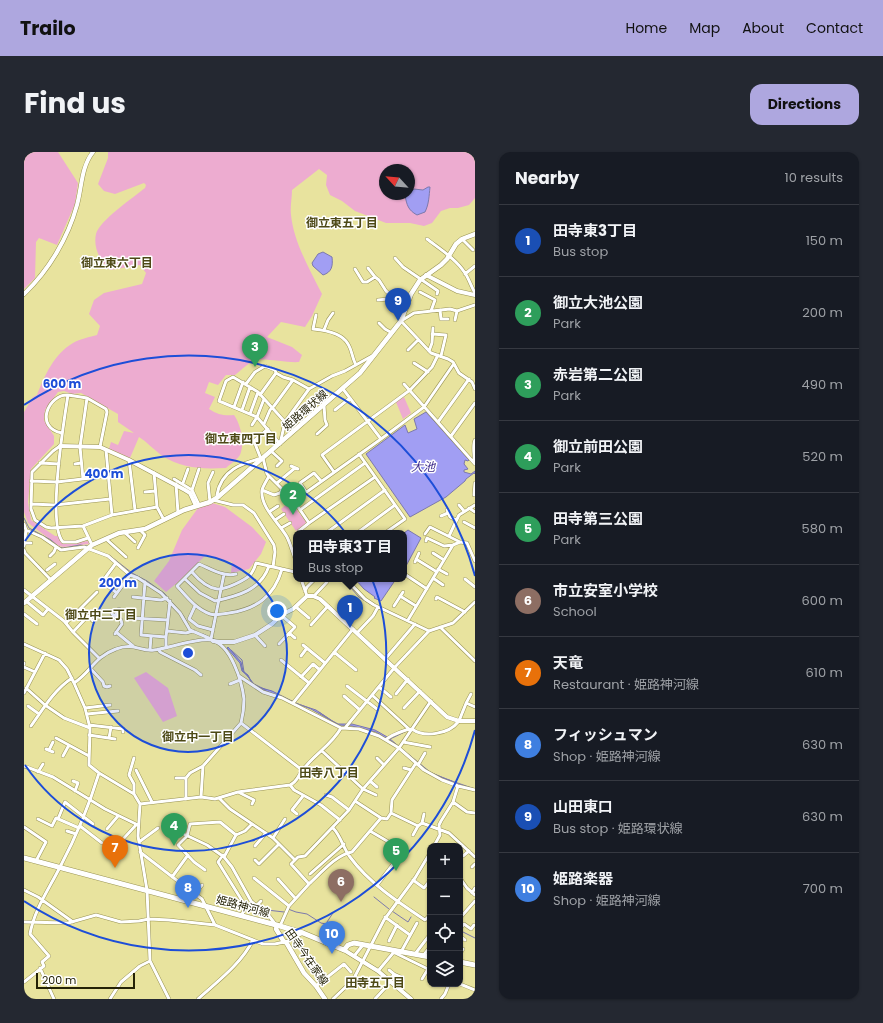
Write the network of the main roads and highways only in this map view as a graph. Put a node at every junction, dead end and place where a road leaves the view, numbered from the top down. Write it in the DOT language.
graph roads {
  1 [pos="475,234"];
  2 [pos="25,602"];
  3 [pos="24,858"];
  4 [pos="278,926"];
  5 [pos="427,956"];
  6 [pos="463,963"];
  7 [pos="475,965"];
  8 [pos="325,999"];
  1 -- 2 [label="main road, 姫路環状線"];
  3 -- 4 [label="main road, 姫路神河線"];
  4 -- 5 [label="main road, 姫路神河線"];
  4 -- 8 [label="main road, 田寺今在家線"];
  6 -- 7 [label="main road"];
}
